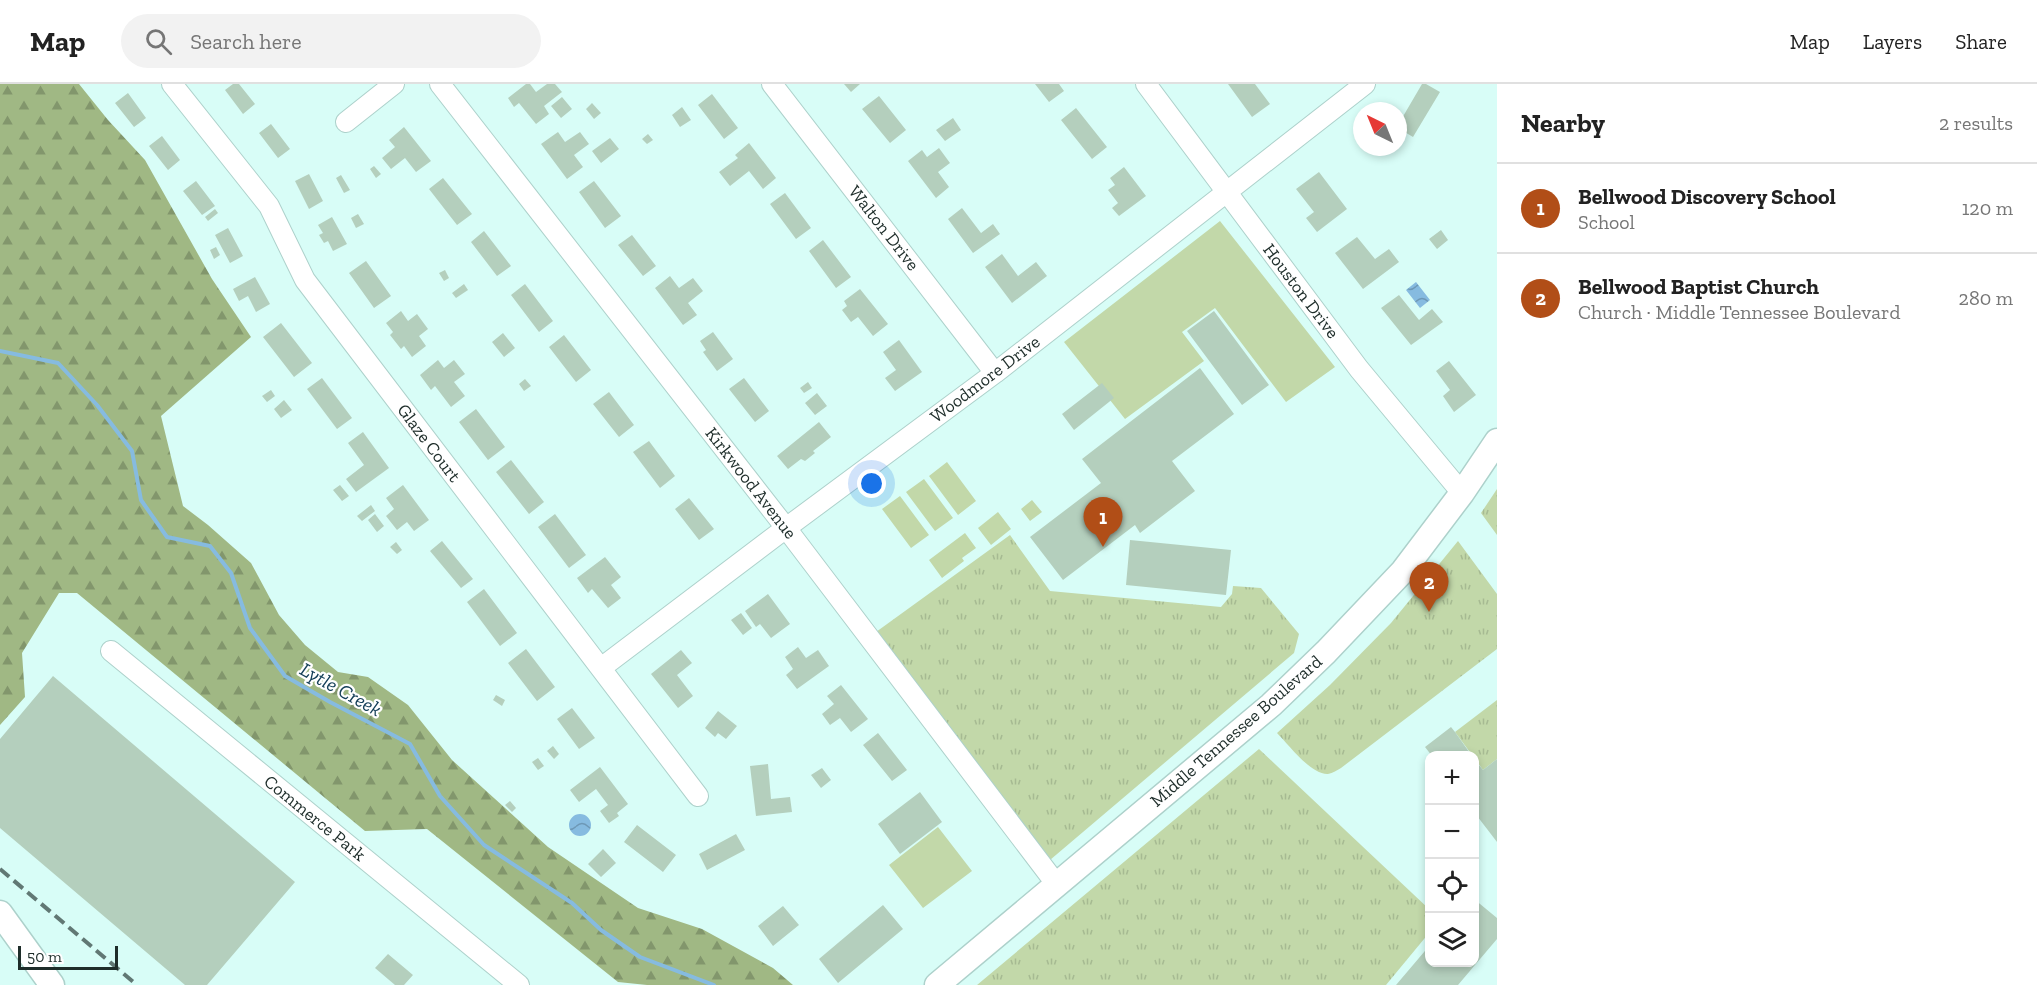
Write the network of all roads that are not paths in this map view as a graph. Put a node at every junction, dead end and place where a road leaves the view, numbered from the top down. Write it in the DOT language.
graph roads {
  1 [pos="172,84"];
  2 [pos="394,84"];
  3 [pos="440,84"];
  4 [pos="772,84"];
  5 [pos="1146,84"];
  6 [pos="1365,84"];
  7 [pos="346,122"];
  8 [pos="1228,191"];
  9 [pos="995,373"];
  10 [pos="1497,441"];
  11 [pos="1462,493"];
  12 [pos="786,528"];
  13 [pos="111,651"];
  14 [pos="601,668"];
  15 [pos="698,796"];
  16 [pos="1057,885"];
  17 [pos="0,913"];
  18 [pos="52,985"];
  19 [pos="519,985"];
  20 [pos="937,985"];
  1 -- 14 [label="street, Glaze Court"];
  2 -- 7 [label="street"];
  3 -- 12 [label="street, Kirkwood Avenue"];
  4 -- 9 [label="street, Walton Drive"];
  5 -- 8 [label="street, Houston Drive"];
  6 -- 8 [label="street, Woodmore Drive"];
  8 -- 9 [label="street, Woodmore Drive"];
  8 -- 11 [label="street, Houston Drive"];
  9 -- 12 [label="street, Woodmore Drive"];
  10 -- 11 [label="main road, Middle Tennessee Boulevard"];
  11 -- 16 [label="main road, Middle Tennessee Boulevard"];
  12 -- 14 [label="street, Woodmore Drive"];
  12 -- 16 [label="street, Kirkwood Avenue"];
  13 -- 19 [label="street, Commerce Park"];
  14 -- 15 [label="street, Glaze Court"];
  16 -- 20 [label="main road, Middle Tennessee Boulevard"];
  17 -- 18 [label="main road"];
}
